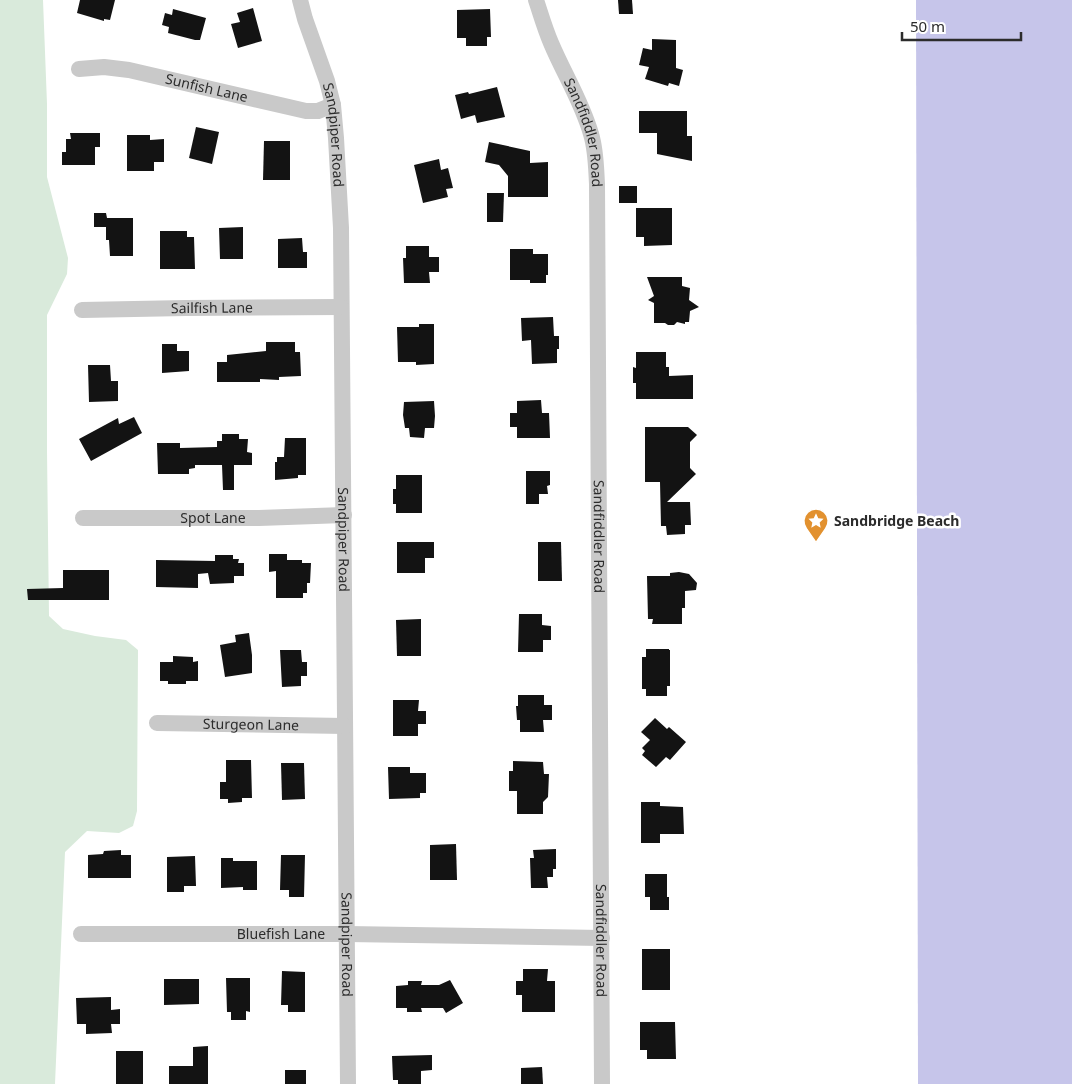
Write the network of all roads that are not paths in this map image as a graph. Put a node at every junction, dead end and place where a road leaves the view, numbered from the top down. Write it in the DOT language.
graph roads {
  1 [pos="300,0"];
  2 [pos="536,0"];
  3 [pos="79,69"];
  4 [pos="333,105"];
  5 [pos="341,307"];
  6 [pos="82,310"];
  7 [pos="344,515"];
  8 [pos="83,518"];
  9 [pos="157,724"];
  10 [pos="344,726"];
  11 [pos="81,934"];
  12 [pos="346,934"];
  13 [pos="602,938"];
  14 [pos="348,1084"];
  15 [pos="602,1084"];
  1 -- 4 [label="street, Sandpiper Road"];
  2 -- 13 [label="street, Sandfiddler Road"];
  3 -- 4 [label="street, Sunfish Lane"];
  4 -- 5 [label="street, Sandpiper Road"];
  5 -- 6 [label="street, Sailfish Lane"];
  5 -- 7 [label="street, Sandpiper Road"];
  7 -- 8 [label="street, Spot Lane"];
  7 -- 10 [label="street, Sandpiper Road"];
  9 -- 10 [label="street, Sturgeon Lane"];
  10 -- 12 [label="street, Sandpiper Road"];
  11 -- 12 [label="street, Bluefish Lane"];
  12 -- 13 [label="street, Bluefish Lane"];
  12 -- 14 [label="street, Sandpiper Road"];
  13 -- 15 [label="street, Sandfiddler Road"];
}
